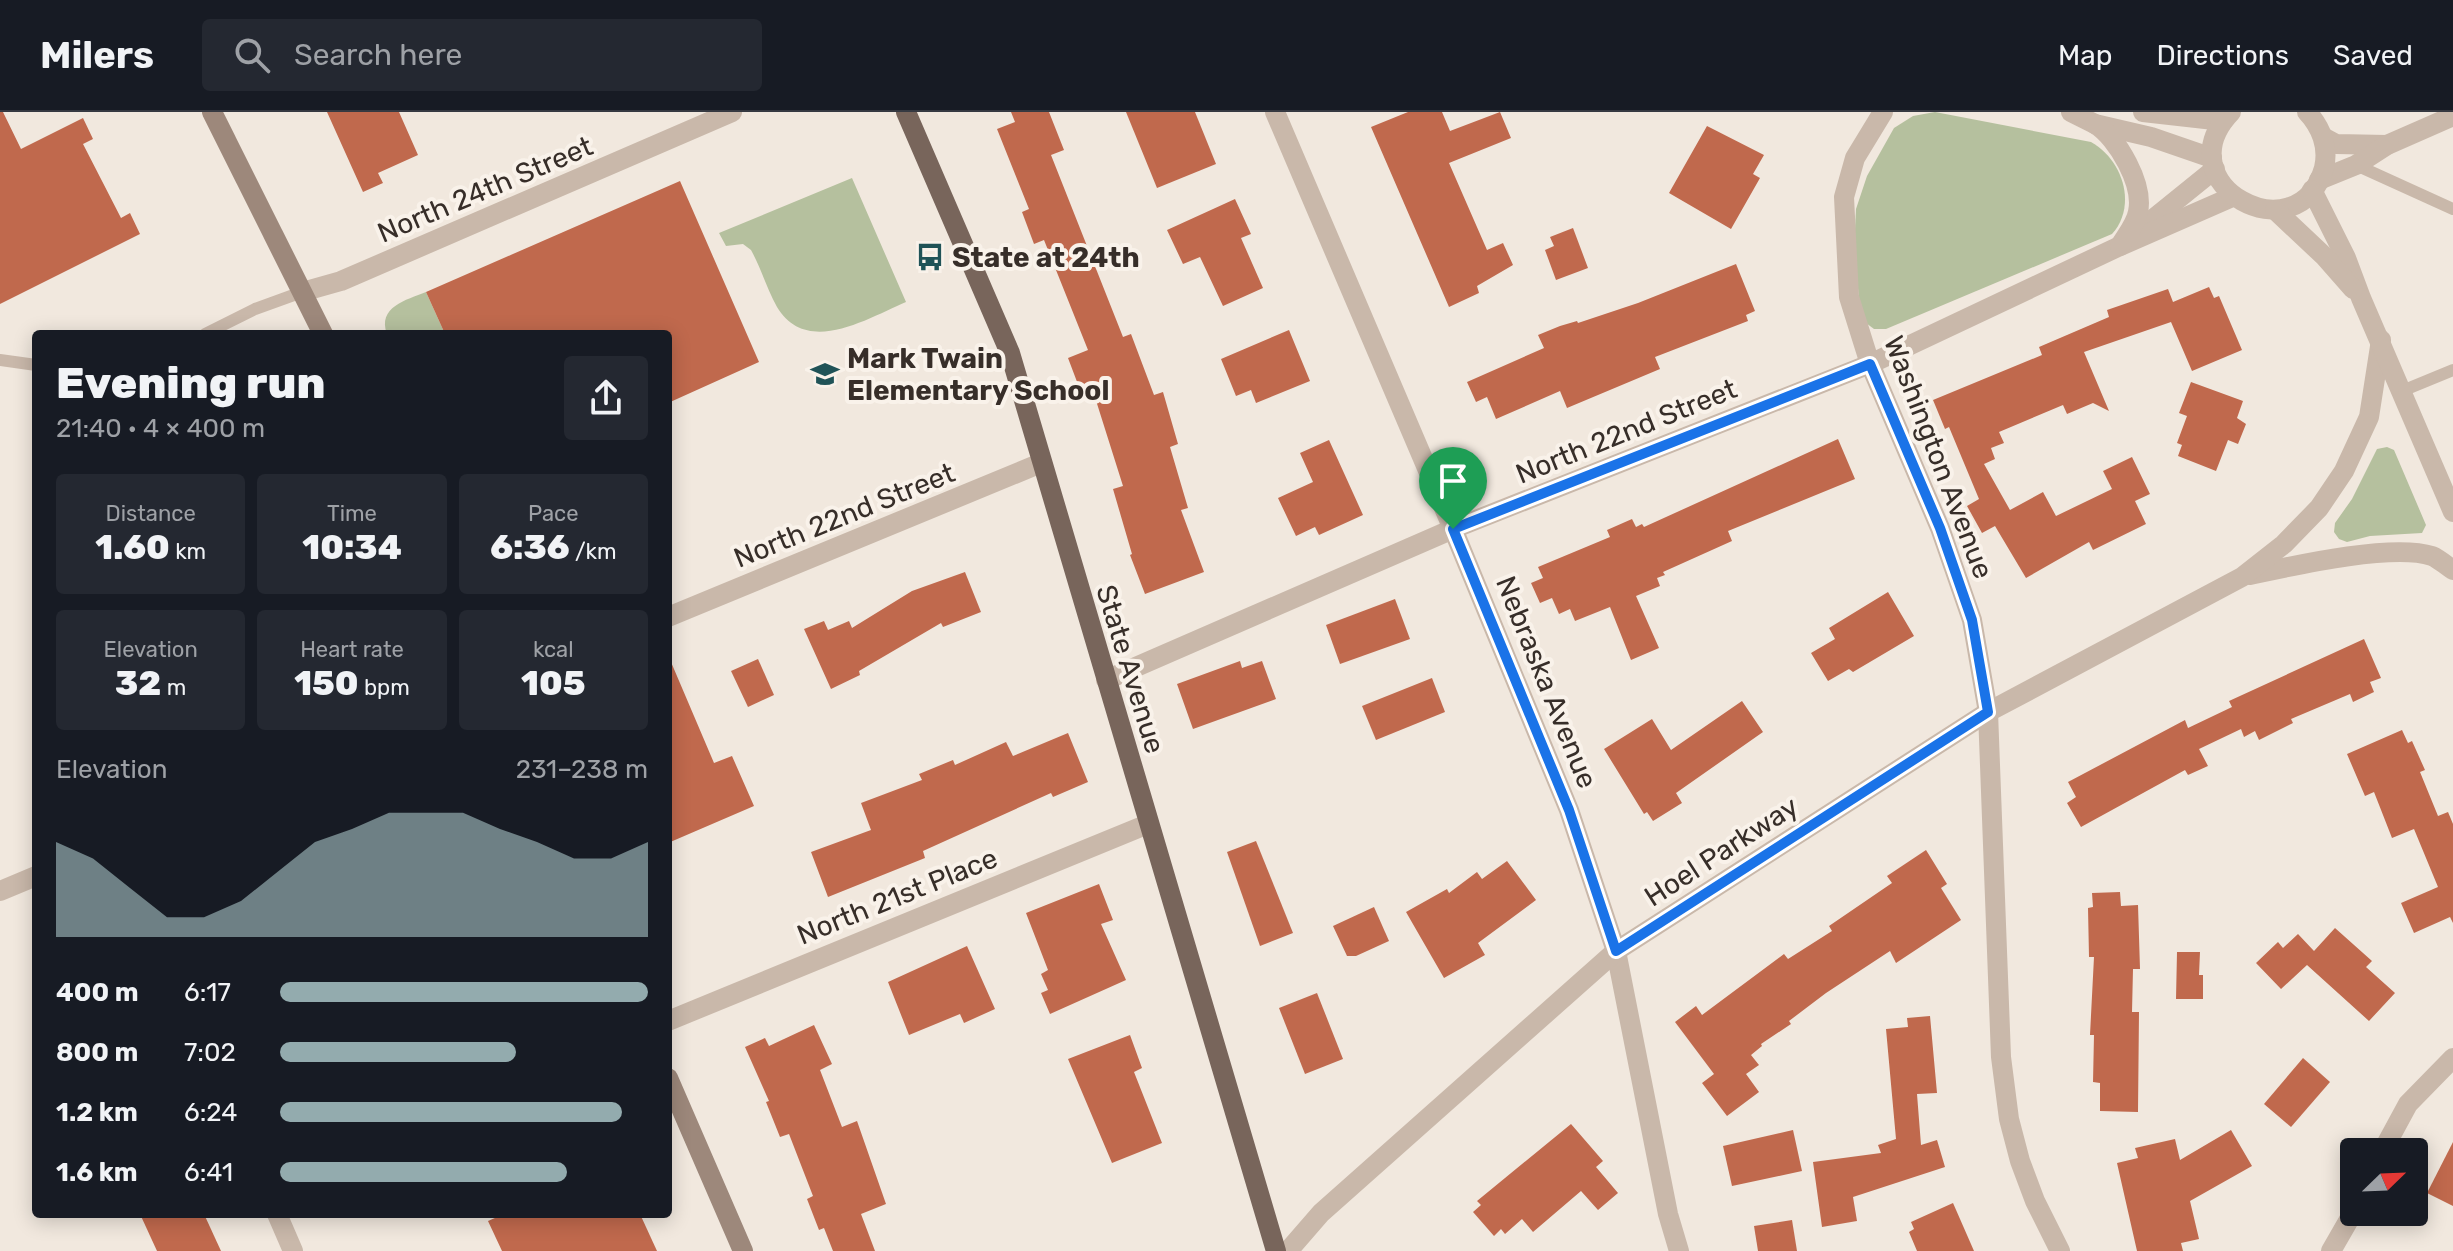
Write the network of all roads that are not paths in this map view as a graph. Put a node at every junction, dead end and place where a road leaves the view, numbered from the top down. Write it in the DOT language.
graph roads {
  1 [pos="212,112"];
  2 [pos="732,112"];
  3 [pos="906,112"];
  4 [pos="1275,112"];
  5 [pos="1883,112"];
  6 [pos="2071,112"];
  7 [pos="2143,112"];
  8 [pos="2308,112"];
  9 [pos="2227,116"];
  10 [pos="2453,116"];
  11 [pos="2095,124"];
  12 [pos="2323,137"];
  13 [pos="2387,145"];
  14 [pos="2214,163"];
  15 [pos="2356,165"];
  16 [pos="2316,185"];
  17 [pos="2232,197"];
  18 [pos="2453,209"];
  19 [pos="2275,210"];
  20 [pos="2120,246"];
  21 [pos="302,292"];
  22 [pos="2361,298"];
  23 [pos="213,330"];
  24 [pos="321,330"];
  25 [pos="2381,340"];
  26 [pos="0,360"];
  27 [pos="32,364"];
  28 [pos="1870,364"];
  29 [pos="2453,370"];
  30 [pos="2402,391"];
  31 [pos="1041,463"];
  32 [pos="2453,512"];
  33 [pos="1453,529"];
  34 [pos="2453,570"];
  35 [pos="2242,577"];
  36 [pos="672,615"];
  37 [pos="1106,680"];
  38 [pos="1988,712"];
  39 [pos="1148,824"];
  40 [pos="32,878"];
  41 [pos="0,891"];
  42 [pos="1616,951"];
  43 [pos="672,1019"];
  44 [pos="2453,1058"];
  45 [pos="672,1087"];
  46 [pos="2390,1138"];
  47 [pos="279,1218"];
  48 [pos="2345,1226"];
  49 [pos="2350,1226"];
  50 [pos="293,1251"];
  51 [pos="743,1251"];
  52 [pos="1276,1251"];
  53 [pos="1288,1251"];
  54 [pos="1679,1251"];
  55 [pos="2060,1251"];
  56 [pos="2331,1251"];
  57 [pos="2345,1251"];
  1 -- 21 [label="main road"];
  2 -- 21 [label="street, North 24th Street"];
  3 -- 31 [label="main road, State Avenue"];
  4 -- 33 [label="street, Nebraska Avenue"];
  5 -- 28 [label="street, Washington Avenue"];
  6 -- 11 [label="street"];
  7 -- 9 [label="street"];
  8 -- 12 [label="street"];
  9 -- 14 [label="street"];
  10 -- 13 [label="street"];
  11 -- 14 [label="street"];
  11 -- 20 [label="street"];
  12 -- 13 [label="street"];
  12 -- 16 [label="street"];
  13 -- 15 [label="street"];
  14 -- 17 [label="street"];
  14 -- 20 [label="street, North 22nd Street"];
  15 -- 16 [label="street"];
  15 -- 18 [label="lane"];
  16 -- 19 [label="street"];
  16 -- 22 [label="street"];
  17 -- 19 [label="street"];
  17 -- 20 [label="street, North 22nd Street"];
  19 -- 22 [label="street"];
  20 -- 28 [label="street, North 22nd Street"];
  21 -- 23 [label="lane"];
  21 -- 24 [label="main road"];
  22 -- 25 [label="street"];
  25 -- 30 [label="street"];
  25 -- 35 [label="street, Hoel Parkway"];
  26 -- 27 [label="lane"];
  28 -- 33 [label="street, North 22nd Street"];
  28 -- 38 [label="street, Washington Avenue"];
  29 -- 30 [label="lane"];
  30 -- 32 [label="street"];
  31 -- 36 [label="street, North 22nd Street"];
  31 -- 37 [label="main road, State Avenue"];
  33 -- 37 [label="street, North 22nd Street"];
  33 -- 42 [label="street, Nebraska Avenue"];
  34 -- 35 [label="street, Hoel Parkway"];
  35 -- 38 [label="street, Hoel Parkway"];
  37 -- 39 [label="main road, State Avenue"];
  38 -- 42 [label="street, Hoel Parkway"];
  38 -- 55 [label="street, Washington Avenue"];
  39 -- 43 [label="street, North 21st Place"];
  39 -- 52 [label="main road, State Avenue"];
  40 -- 41 [label="street"];
  42 -- 53 [label="street, Hoel Parkway"];
  42 -- 54 [label="street, Nebraska Avenue"];
  44 -- 46 [label="street"];
  45 -- 51 [label="main road"];
  47 -- 50 [label="street"];
  48 -- 56 [label="street"];
  49 -- 57 [label="street"];
}
